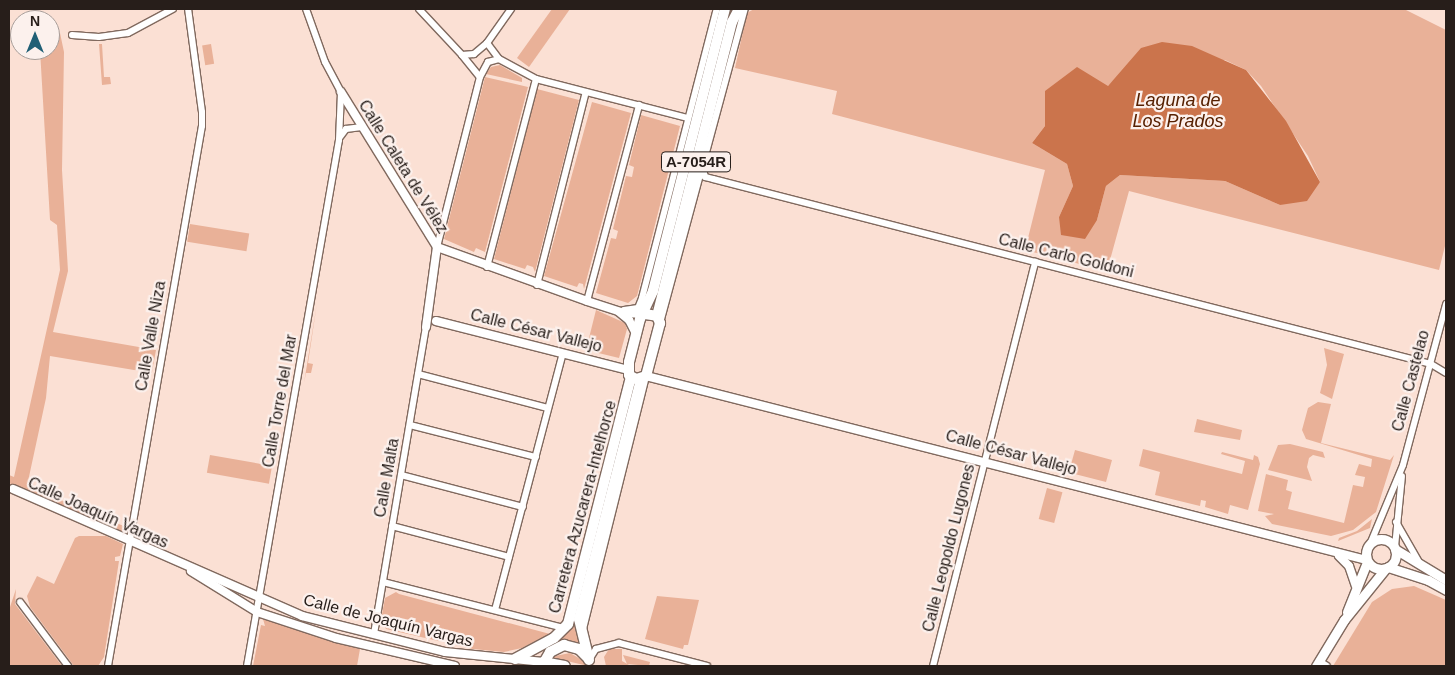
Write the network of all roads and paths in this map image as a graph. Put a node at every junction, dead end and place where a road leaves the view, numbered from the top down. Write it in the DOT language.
graph roads {
  1 [pos="173,9"];
  2 [pos="188,9"];
  3 [pos="306,9"];
  4 [pos="419,9"];
  5 [pos="511,9"];
  6 [pos="718,9"];
  7 [pos="725,9"];
  8 [pos="739,9"];
  9 [pos="745,9"];
  10 [pos="426,12"];
  11 [pos="72,35"];
  12 [pos="487,43"];
  13 [pos="462,55"];
  14 [pos="499,59"];
  15 [pos="480,77"];
  16 [pos="536,79"];
  17 [pos="340,92"];
  18 [pos="586,92"];
  19 [pos="639,105"];
  20 [pos="688,118"];
  21 [pos="362,127"];
  22 [pos="339,140"];
  23 [pos="702,165"];
  24 [pos="437,248"];
  25 [pos="1035,262"];
  26 [pos="486,267"];
  27 [pos="648,276"];
  28 [pos="537,285"];
  29 [pos="649,300"];
  30 [pos="587,301"];
  31 [pos="428,304"];
  32 [pos="1446,304"];
  33 [pos="618,310"];
  34 [pos="645,314"];
  35 [pos="436,320"];
  36 [pos="659,320"];
  37 [pos="426,327"];
  38 [pos="636,334"];
  39 [pos="563,352"];
  40 [pos="1431,364"];
  41 [pos="1446,373"];
  42 [pos="418,374"];
  43 [pos="636,376"];
  44 [pos="548,408"];
  45 [pos="410,425"];
  46 [pos="536,457"];
  47 [pos="985,461"];
  48 [pos="1403,465"];
  49 [pos="401,475"];
  50 [pos="11,488"];
  51 [pos="523,508"];
  52 [pos="1396,522"];
  53 [pos="392,526"];
  54 [pos="129,542"];
  55 [pos="1371,542"];
  56 [pos="1395,548"];
  57 [pos="1336,554"];
  58 [pos="509,557"];
  59 [pos="1367,561"];
  60 [pos="176,563"];
  61 [pos="1421,565"];
  62 [pos="1386,568"];
  63 [pos="1446,580"];
  64 [pos="383,582"];
  65 [pos="1356,586"];
  66 [pos="1446,590"];
  67 [pos="259,599"];
  68 [pos="20,602"];
  69 [pos="495,610"];
  70 [pos="257,612"];
  71 [pos="1344,620"];
  72 [pos="564,628"];
  73 [pos="374,634"];
  74 [pos="554,638"];
  75 [pos="550,652"];
  76 [pos="515,659"];
  77 [pos="590,663"];
  78 [pos="543,664"];
  79 [pos="1317,664"];
  80 [pos="68,666"];
  81 [pos="108,666"];
  82 [pos="247,666"];
  83 [pos="455,666"];
  84 [pos="565,666"];
  85 [pos="707,666"];
  86 [pos="933,666"];
  87 [pos="1327,666"];
  1 -- 11 [label="street"];
  2 -- 54 [label="street, Calle Valle Niza"];
  3 -- 17 [label="street, Calle Caleta de Vélez"];
  4 -- 10 [label="street"];
  5 -- 12 [label="street"];
  6 -- 20 [label="street"];
  7 -- 29 [label="main road, A-7054R"];
  8 -- 36 [label="main road, A-7054R"];
  9 -- 23 [label="street"];
  10 -- 13 [label="street"];
  12 -- 13 [label="street"];
  12 -- 14 [label="street"];
  13 -- 15 [label="street"];
  14 -- 15 [label="street"];
  14 -- 16 [label="street"];
  15 -- 24 [label="street"];
  16 -- 18 [label="street"];
  16 -- 26 [label="street"];
  17 -- 21 [label="street, Calle Caleta de Vélez"];
  17 -- 22 [label="street, Calle Torre del Mar"];
  18 -- 19 [label="street"];
  18 -- 28 [label="street"];
  19 -- 20 [label="street"];
  19 -- 30 [label="street"];
  20 -- 27 [label="street"];
  21 -- 22 [label="street"];
  21 -- 24 [label="street, Calle Caleta de Vélez"];
  22 -- 67 [label="street, Calle Torre del Mar"];
  23 -- 25 [label="street, Calle Carlo Goldoni"];
  23 -- 36 [label="street"];
  24 -- 26 [label="street, Calle Caleta de Vélez"];
  24 -- 31 [label="street, Calle Malta"];
  25 -- 40 [label="street, Calle Carlo Goldoni"];
  25 -- 47 [label="street, Calle Leopoldo Lugones"];
  26 -- 28 [label="street, Calle Caleta de Vélez"];
  27 -- 29 [label="street"];
  27 -- 33 [label="street"];
  28 -- 30 [label="street, Calle Caleta de Vélez"];
  29 -- 34 [label="main road, A-7054R"];
  30 -- 33 [label="street, Calle Caleta de Vélez"];
  31 -- 35 [label="street"];
  31 -- 37 [label="street, Calle Malta"];
  32 -- 40 [label="street, Calle Castelao"];
  33 -- 34 [label="street, Calle Caleta de Vélez"];
  33 -- 38 [label="street"];
  34 -- 36 [label="main road"];
  34 -- 38 [label="main road, A-7054R"];
  35 -- 37 [label="street"];
  35 -- 39 [label="street, Calle César Vallejo"];
  36 -- 43 [label="main road, A-7054R"];
  37 -- 42 [label="street, Calle Malta"];
  38 -- 43 [label="main road, A-7054R"];
  39 -- 43 [label="street, Calle César Vallejo"];
  39 -- 44 [label="street"];
  40 -- 41 [label="street, Calle Carlo Goldoni"];
  40 -- 48 [label="street, Calle Castelao"];
  42 -- 44 [label="street"];
  42 -- 45 [label="street, Calle Malta"];
  43 -- 47 [label="street, Calle César Vallejo"];
  43 -- 72 [label="main road, Carretera Azucarera-Intelhorce"];
  43 -- 77 [label="main road, Carretera Azucarera-Intelhorce"];
  44 -- 46 [label="street"];
  45 -- 46 [label="street"];
  45 -- 49 [label="street, Calle Malta"];
  46 -- 51 [label="street"];
  47 -- 57 [label="street, Calle César Vallejo"];
  47 -- 86 [label="street, Calle Leopoldo Lugones"];
  48 -- 52 [label="street, Calle Castelao"];
  48 -- 55 [label="street, Calle Castelao"];
  49 -- 51 [label="street"];
  49 -- 53 [label="street, Calle Malta"];
  50 -- 54 [label="street, Calle Joaquín Vargas"];
  51 -- 58 [label="street"];
  52 -- 56 [label="street, Calle Castelao"];
  52 -- 61 [label="street"];
  53 -- 58 [label="street"];
  53 -- 64 [label="street, Calle Malta"];
  54 -- 60 [label="street, Calle Joaquín Vargas"];
  54 -- 81 [label="street, Calle Valle Niza"];
  55 -- 56 [label="main road"];
  55 -- 59 [label="main road"];
  56 -- 61 [label="main road"];
  56 -- 62 [label="main road"];
  57 -- 59 [label="street, Calle César Vallejo"];
  57 -- 65 [label="street"];
  58 -- 69 [label="street"];
  59 -- 62 [label="main road"];
  59 -- 65 [label="main road"];
  60 -- 67 [label="street, Calle Joaquín Vargas"];
  60 -- 70 [label="street, Calle Joaquín Vargas"];
  61 -- 63 [label="main road"];
  62 -- 66 [label="main road"];
  62 -- 71 [label="main road"];
  64 -- 69 [label="street"];
  64 -- 73 [label="street, Calle Malta"];
  65 -- 71 [label="main road"];
  67 -- 70 [label="street, Calle Torre del Mar"];
  67 -- 73 [label="street, Calle de Joaquín Vargas"];
  68 -- 80 [label="street"];
  69 -- 72 [label="street"];
  70 -- 82 [label="street, Calle Torre del Mar"];
  70 -- 83 [label="street, Calle de Joaquín Vargas"];
  71 -- 79 [label="main road"];
  72 -- 74 [label="main road, Carretera Azucarera-Intelhorce"];
  73 -- 76 [label="street, Calle de Joaquín Vargas"];
  74 -- 75 [label="main road, Carretera Azucarera-Intelhorce"];
  74 -- 76 [label="main road, Carretera Azucarera-Intelhorce"];
  75 -- 77 [label="main road"];
  75 -- 78 [label="main road, Carretera Azucarera-Intelhorce"];
  76 -- 78 [label="street, Calle de Joaquín Vargas"];
  77 -- 85 [label="street"];
  78 -- 84 [label="main road"];
  79 -- 87 [label="street"];
}
